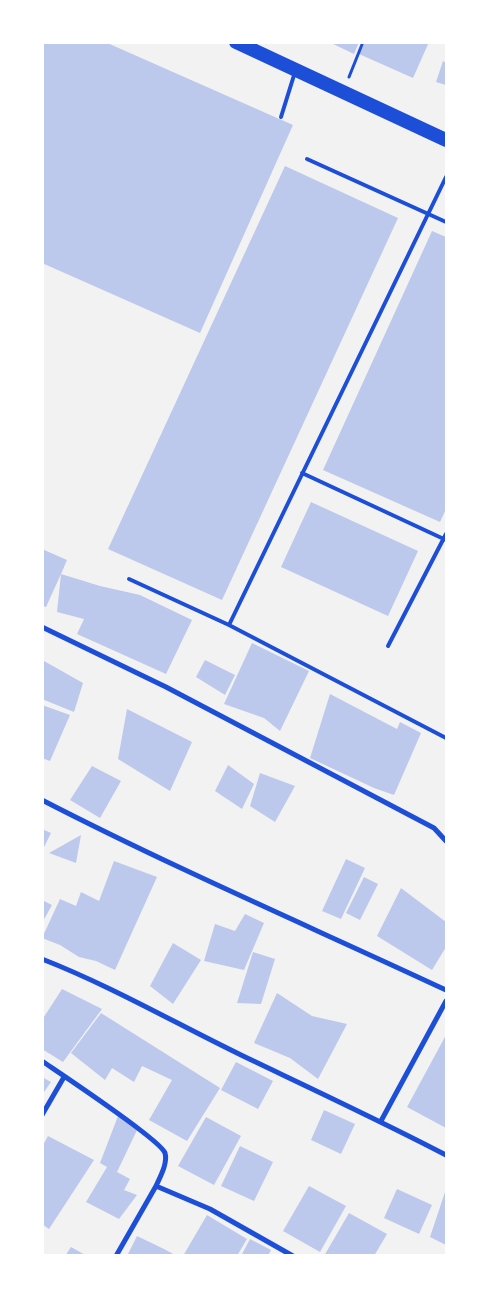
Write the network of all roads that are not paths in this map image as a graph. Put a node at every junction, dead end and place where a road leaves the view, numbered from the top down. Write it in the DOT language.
graph roads {
  1 [pos="236,42"];
  2 [pos="295,70"];
  3 [pos="282,117"];
  4 [pos="446,140"];
  5 [pos="307,158"];
  6 [pos="446,177"];
  7 [pos="429,214"];
  8 [pos="446,222"];
  9 [pos="302,473"];
  10 [pos="446,538"];
  11 [pos="129,579"];
  12 [pos="229,625"];
  13 [pos="42,627"];
  14 [pos="388,646"];
  15 [pos="446,738"];
  16 [pos="42,800"];
  17 [pos="446,841"];
  18 [pos="42,959"];
  19 [pos="446,990"];
  20 [pos="446,1001"];
  21 [pos="42,1061"];
  22 [pos="64,1077"];
  23 [pos="42,1115"];
  24 [pos="381,1121"];
  25 [pos="446,1155"];
  26 [pos="156,1186"];
  27 [pos="116,1256"];
  28 [pos="293,1256"];
  1 -- 2 [label="highway"];
  2 -- 3 [label="lane"];
  2 -- 4 [label="highway"];
  5 -- 7 [label="lane"];
  6 -- 7 [label="lane"];
  7 -- 8 [label="lane"];
  7 -- 9 [label="lane"];
  9 -- 10 [label="lane"];
  9 -- 12 [label="lane"];
  10 -- 14 [label="lane"];
  11 -- 12 [label="lane"];
  12 -- 15 [label="lane"];
  13 -- 17 [label="street"];
  16 -- 19 [label="street"];
  18 -- 24 [label="street"];
  20 -- 24 [label="street"];
  21 -- 22 [label="street"];
  22 -- 23 [label="street"];
  22 -- 26 [label="street"];
  24 -- 25 [label="street"];
  26 -- 27 [label="street"];
  26 -- 28 [label="street"];
}
